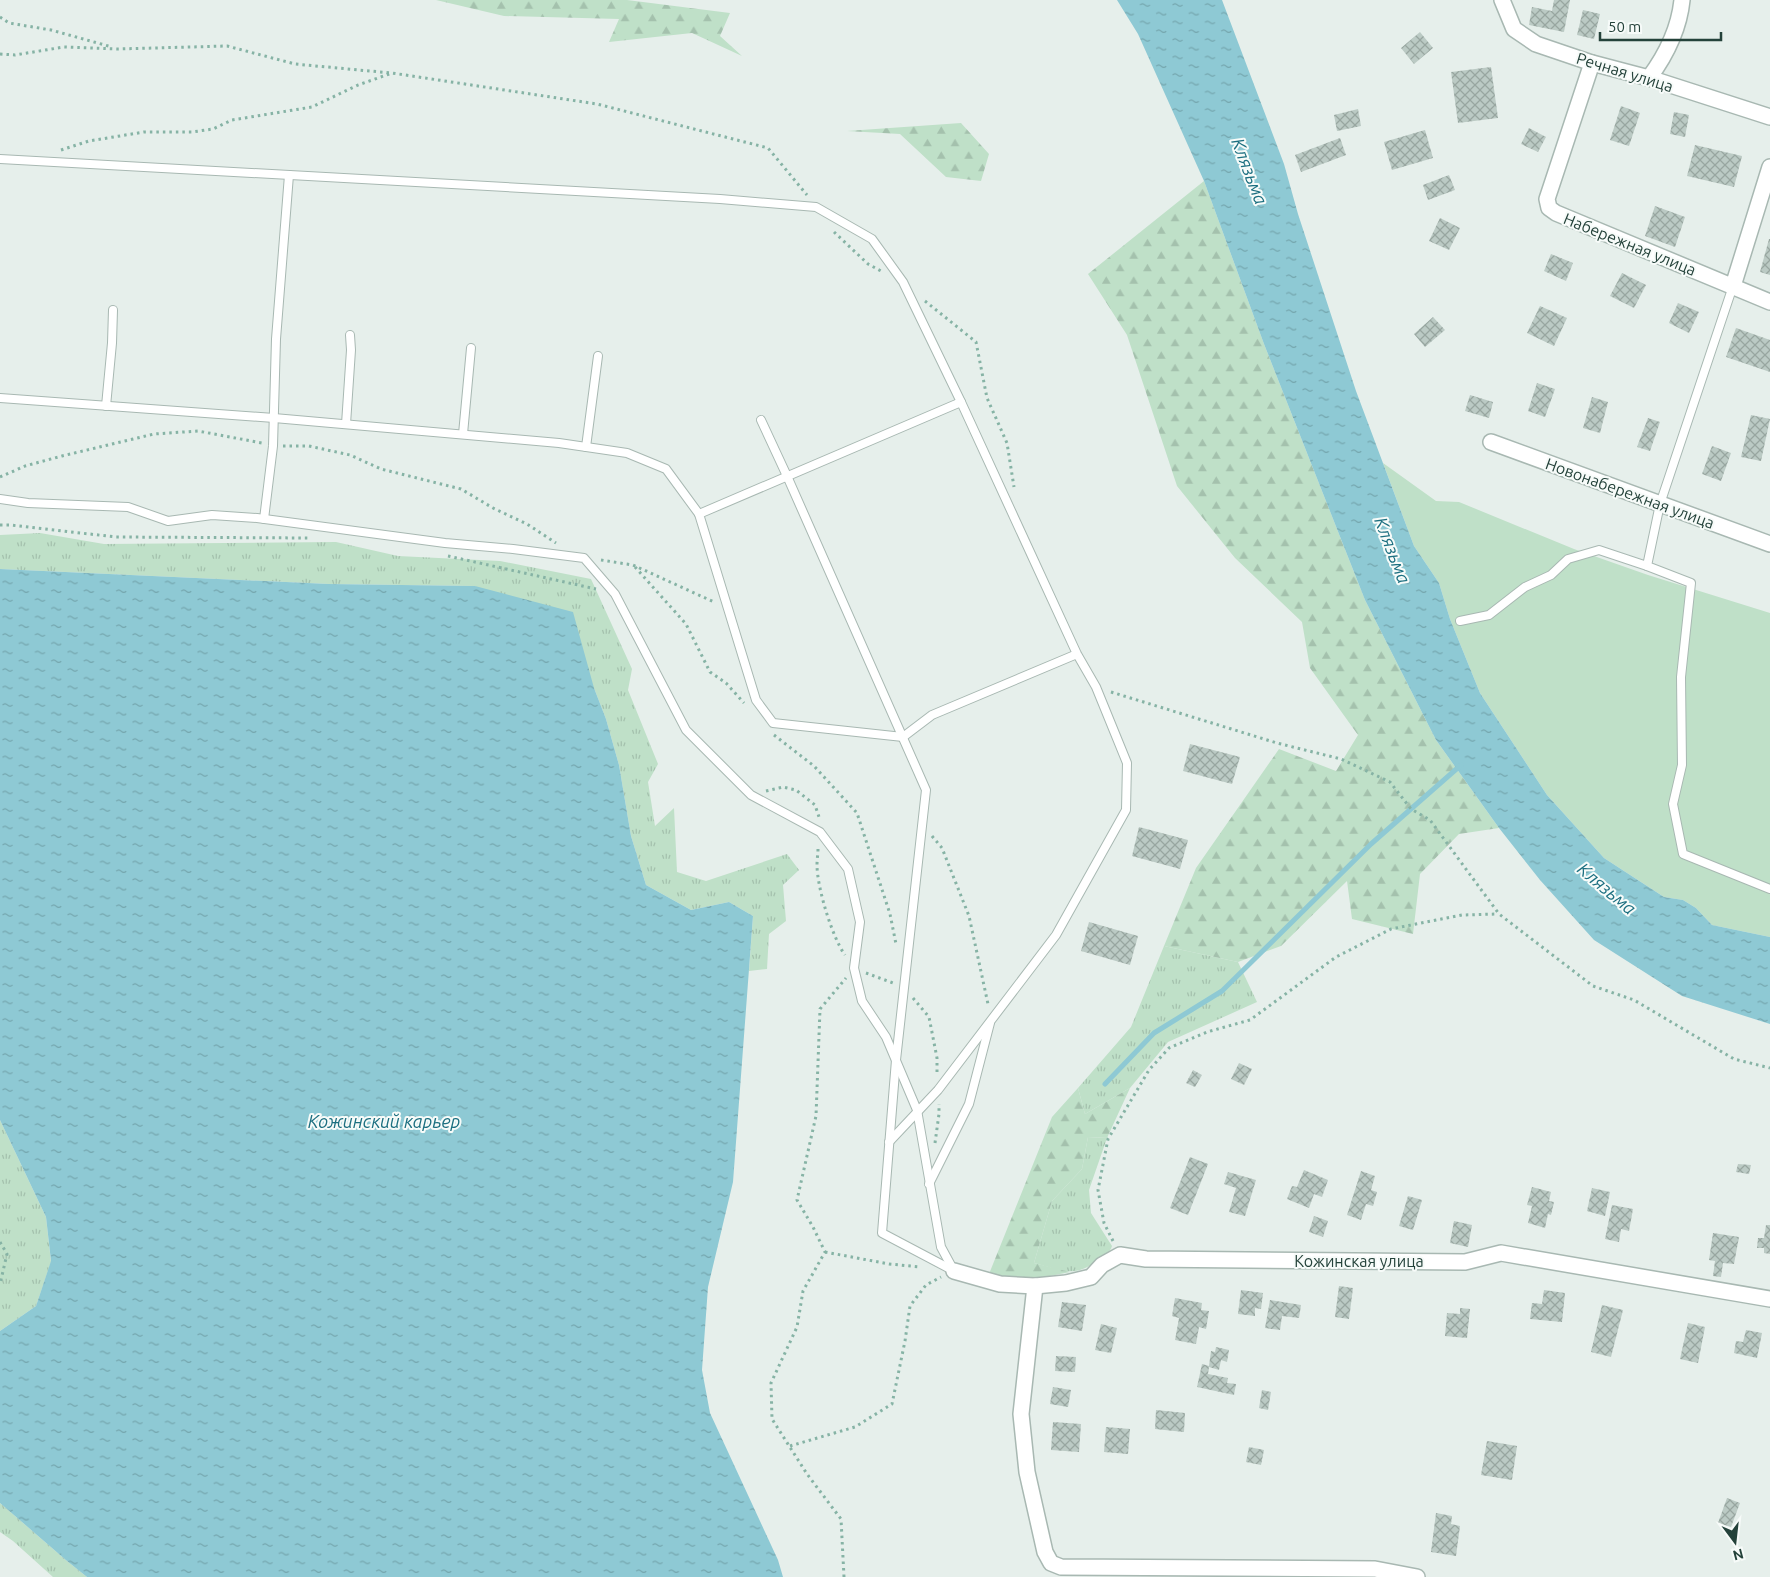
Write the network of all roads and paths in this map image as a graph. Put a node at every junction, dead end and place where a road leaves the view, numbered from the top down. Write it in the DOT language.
graph roads {
  1 [pos="1502,0"];
  2 [pos="1682,0"];
  3 [pos="0,17"];
  4 [pos="118,49"];
  5 [pos="0,54"];
  6 [pos="1592,63"];
  7 [pos="392,73"];
  8 [pos="1649,78"];
  9 [pos="1770,117"];
  10 [pos="56,152"];
  11 [pos="0,159"];
  12 [pos="1770,167"];
  13 [pos="288,174"];
  14 [pos="802,186"];
  15 [pos="1733,286"];
  16 [pos="1770,302"];
  17 [pos="112,310"];
  18 [pos="350,335"];
  19 [pos="471,348"];
  20 [pos="598,356"];
  21 [pos="0,398"];
  22 [pos="960,402"];
  23 [pos="106,406"];
  24 [pos="274,418"];
  25 [pos="761,420"];
  26 [pos="346,424"];
  27 [pos="463,434"];
  28 [pos="1491,442"];
  29 [pos="273,446"];
  30 [pos="586,447"];
  31 [pos="787,476"];
  32 [pos="0,477"];
  33 [pos="0,499"];
  34 [pos="1660,504"];
  35 [pos="699,514"];
  36 [pos="264,519"];
  37 [pos="0,526"];
  38 [pos="319,538"];
  39 [pos="1770,544"];
  40 [pos="444,555"];
  41 [pos="584,558"];
  42 [pos="633,565"];
  43 [pos="1648,566"];
  44 [pos="616,594"];
  45 [pos="728,609"];
  46 [pos="1460,621"];
  47 [pos="1077,654"];
  48 [pos="1096,687"];
  49 [pos="745,704"];
  50 [pos="772,732"];
  51 [pos="903,737"];
  52 [pos="751,795"];
  53 [pos="922,824"];
  54 [pos="820,832"];
  55 [pos="1770,889"];
  56 [pos="1499,914"];
  57 [pos="898,951"];
  58 [pos="854,968"];
  59 [pos="905,988"];
  60 [pos="991,1018"];
  61 [pos="896,1060"];
  62 [pos="1770,1068"];
  63 [pos="938,1090"];
  64 [pos="918,1110"];
  65 [pos="889,1142"];
  66 [pos="934,1149"];
  67 [pos="930,1184"];
  68 [pos="0,1242"];
  69 [pos="825,1252"];
  70 [pos="1120,1256"];
  71 [pos="926,1268"];
  72 [pos="954,1271"];
  73 [pos="0,1284"];
  74 [pos="1035,1286"];
  75 [pos="1770,1299"];
  76 [pos="790,1446"];
  77 [pos="844,1577"];
  78 [pos="1417,1577"];
  1 -- 6 [label="street, Речная улица"];
  2 -- 8 [label="street"];
  3 -- 4 [label="path"];
  4 -- 5 [label="path"];
  4 -- 7 [label="path"];
  6 -- 8 [label="street, Речная улица"];
  6 -- 15 [label="street, Набережная улица"];
  7 -- 10 [label="path"];
  7 -- 14 [label="path"];
  8 -- 9 [label="street, Речная улица"];
  11 -- 13 [label="lane"];
  12 -- 15 [label="street"];
  13 -- 22 [label="lane"];
  13 -- 24 [label="lane"];
  15 -- 16 [label="street, Набережная улица"];
  15 -- 34 [label="lane"];
  17 -- 23 [label="lane"];
  18 -- 26 [label="lane"];
  19 -- 27 [label="lane"];
  20 -- 30 [label="lane"];
  21 -- 23 [label="lane"];
  22 -- 31 [label="lane"];
  22 -- 47 [label="lane"];
  23 -- 24 [label="lane"];
  24 -- 26 [label="lane"];
  24 -- 29 [label="lane"];
  25 -- 31 [label="lane"];
  26 -- 27 [label="lane"];
  27 -- 30 [label="lane"];
  28 -- 34 [label="street, Новонабережная улица"];
  29 -- 32 [label="path"];
  29 -- 36 [label="lane"];
  29 -- 41 [label="path"];
  30 -- 35 [label="lane"];
  31 -- 35 [label="lane"];
  31 -- 51 [label="lane"];
  33 -- 36 [label="lane"];
  34 -- 39 [label="street, Новонабережная улица"];
  34 -- 43 [label="lane"];
  35 -- 45 [label="lane"];
  36 -- 41 [label="lane"];
  37 -- 38 [label="path"];
  40 -- 44 [label="path"];
  41 -- 42 [label="path"];
  41 -- 44 [label="lane"];
  42 -- 45 [label="path"];
  42 -- 49 [label="path"];
  43 -- 46 [label="lane"];
  43 -- 55 [label="lane"];
  44 -- 52 [label="lane"];
  45 -- 51 [label="lane"];
  47 -- 48 [label="lane"];
  47 -- 51 [label="lane"];
  48 -- 56 [label="path"];
  48 -- 60 [label="lane"];
  50 -- 57 [label="path"];
  51 -- 53 [label="lane"];
  52 -- 54 [label="lane"];
  52 -- 54 [label="path"];
  53 -- 59 [label="lane"];
  53 -- 60 [label="path"];
  54 -- 58 [label="path"];
  54 -- 58 [label="lane"];
  56 -- 62 [label="path"];
  56 -- 70 [label="path"];
  58 -- 59 [label="path"];
  58 -- 61 [label="lane"];
  58 -- 69 [label="path"];
  59 -- 61 [label="lane"];
  59 -- 63 [label="path"];
  60 -- 63 [label="lane"];
  60 -- 67 [label="lane"];
  61 -- 64 [label="lane"];
  61 -- 65 [label="lane"];
  63 -- 64 [label="lane"];
  63 -- 66 [label="path"];
  64 -- 65 [label="lane"];
  64 -- 67 [label="lane"];
  65 -- 72 [label="lane"];
  67 -- 72 [label="lane"];
  68 -- 73 [label="path"];
  69 -- 71 [label="path"];
  69 -- 76 [label="path"];
  70 -- 74 [label="street"];
  70 -- 75 [label="street, Кожинская улица"];
  72 -- 74 [label="street"];
  72 -- 76 [label="path"];
  74 -- 78 [label="street"];
  76 -- 77 [label="path"];
}
